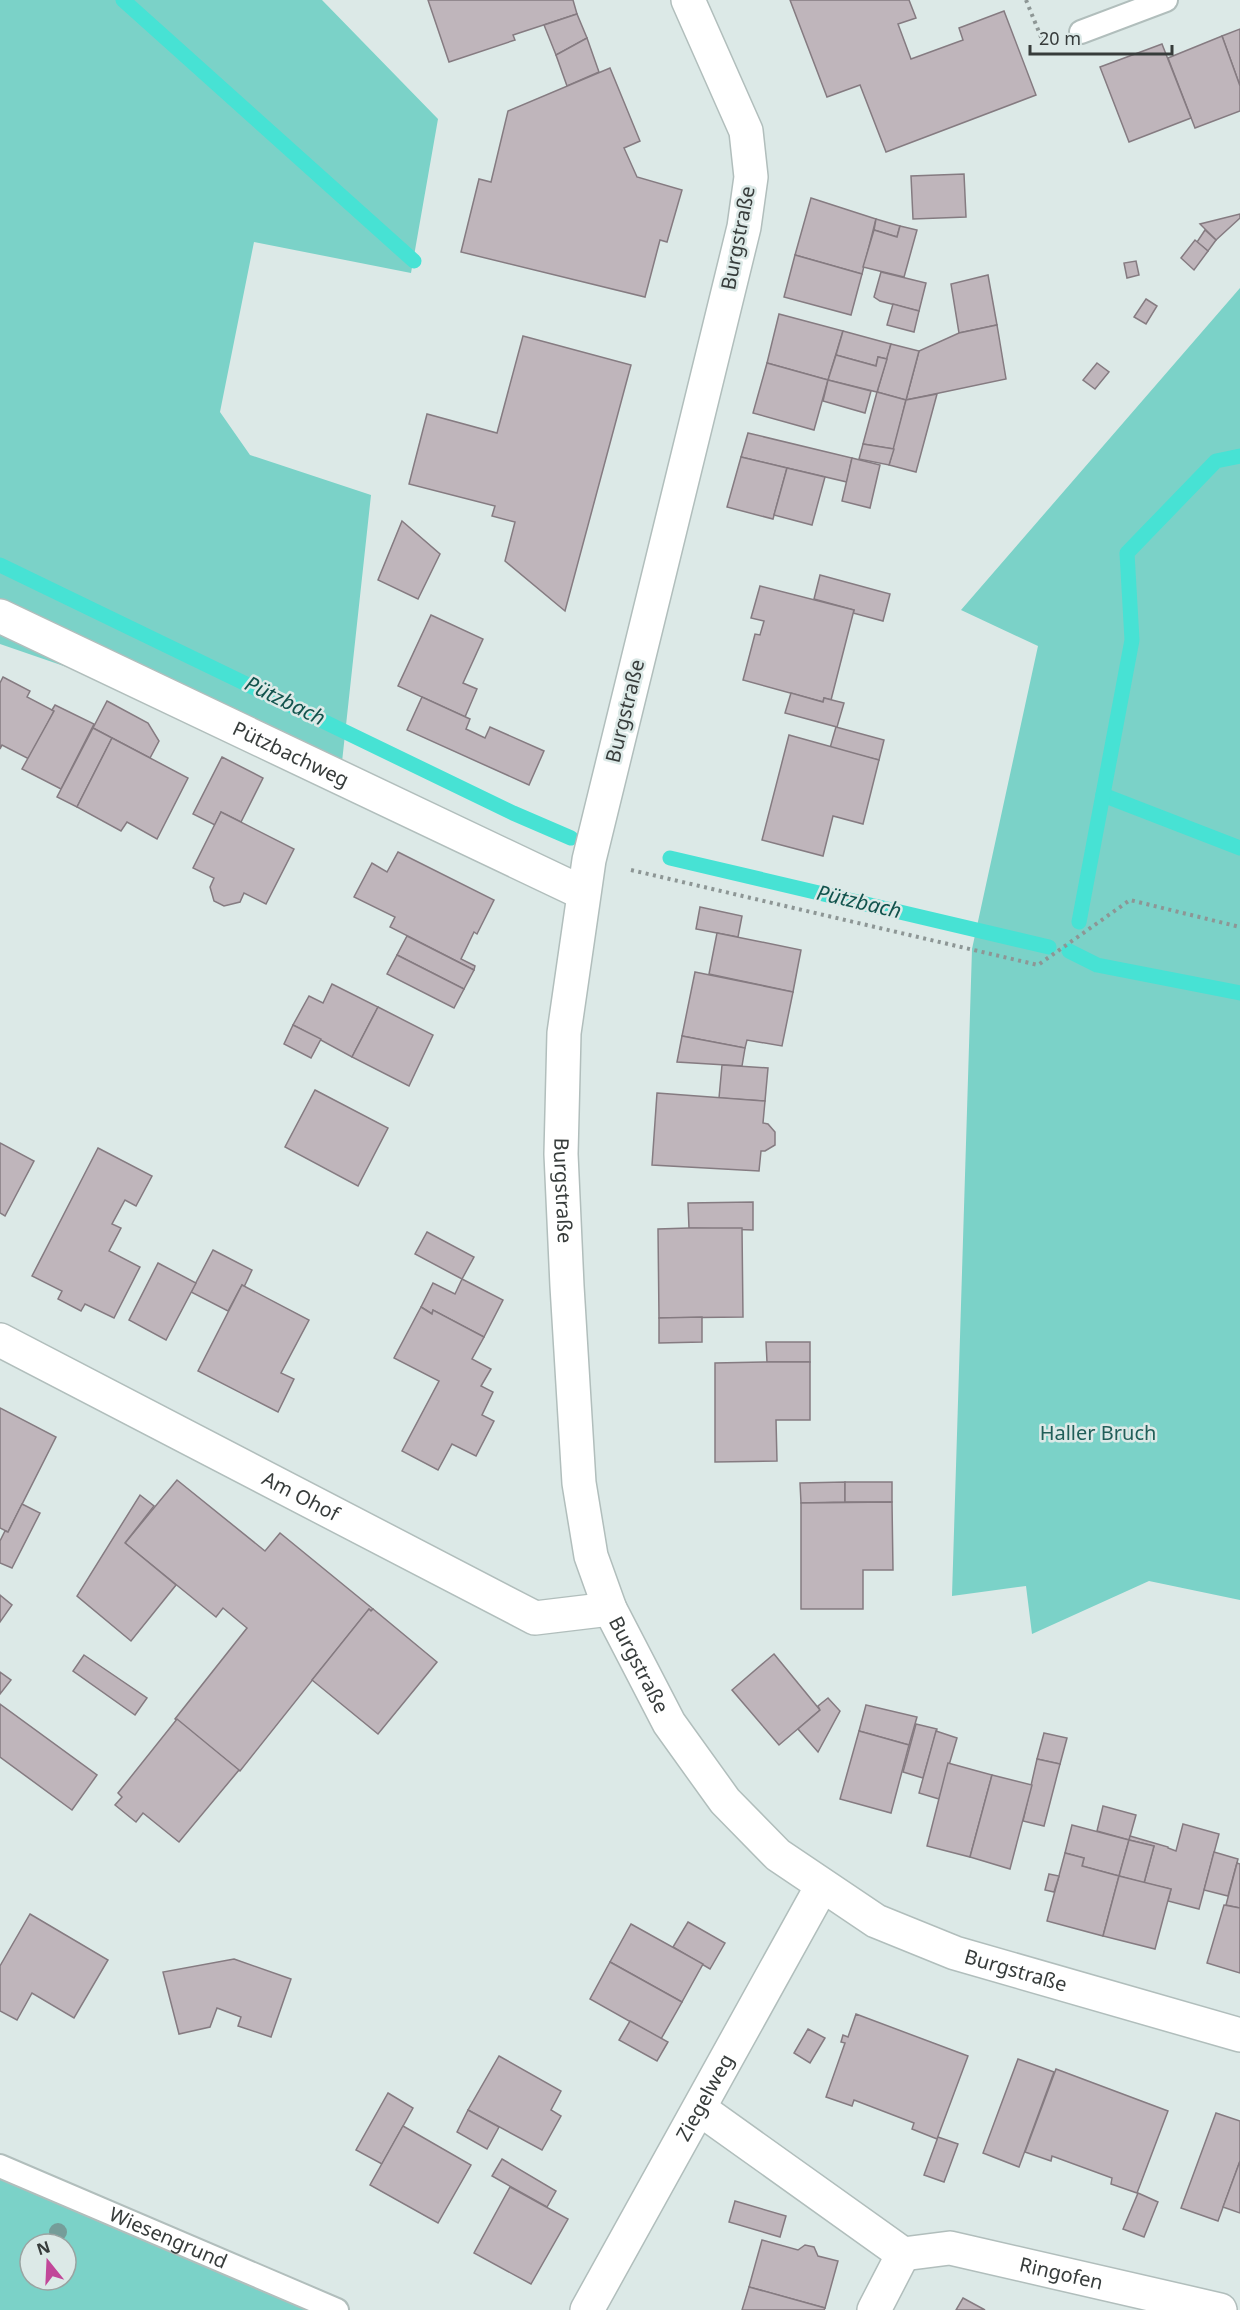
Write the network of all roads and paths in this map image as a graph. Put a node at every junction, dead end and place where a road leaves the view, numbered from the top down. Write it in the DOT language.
graph roads {
  1 [pos="688,0"];
  2 [pos="1166,0"];
  3 [pos="1081,32"];
  4 [pos="0,616"];
  5 [pos="589,860"];
  6 [pos="583,893"];
  7 [pos="1240,927"];
  8 [pos="0,1340"];
  9 [pos="610,1609"];
  10 [pos="822,1886"];
  11 [pos="1240,2035"];
  12 [pos="700,2109"];
  13 [pos="0,2166"];
  14 [pos="903,2254"];
  15 [pos="337,2310"];
  16 [pos="587,2310"];
  17 [pos="874,2310"];
  18 [pos="1220,2310"];
  1 -- 5 [label="street, Burgstraße"];
  2 -- 3 [label="lane"];
  4 -- 6 [label="street, Pützbachweg"];
  5 -- 6 [label="street, Burgstraße"];
  5 -- 7 [label="path"];
  6 -- 9 [label="street, Burgstraße"];
  8 -- 9 [label="street, Am Ohof"];
  9 -- 10 [label="street, Burgstraße"];
  10 -- 11 [label="street, Burgstraße"];
  10 -- 12 [label="street, Ziegelweg"];
  12 -- 14 [label="street"];
  12 -- 16 [label="street, Ziegelweg"];
  13 -- 15 [label="lane, Wiesengrund"];
  14 -- 17 [label="street"];
  14 -- 18 [label="street, Ringofen"];
}
